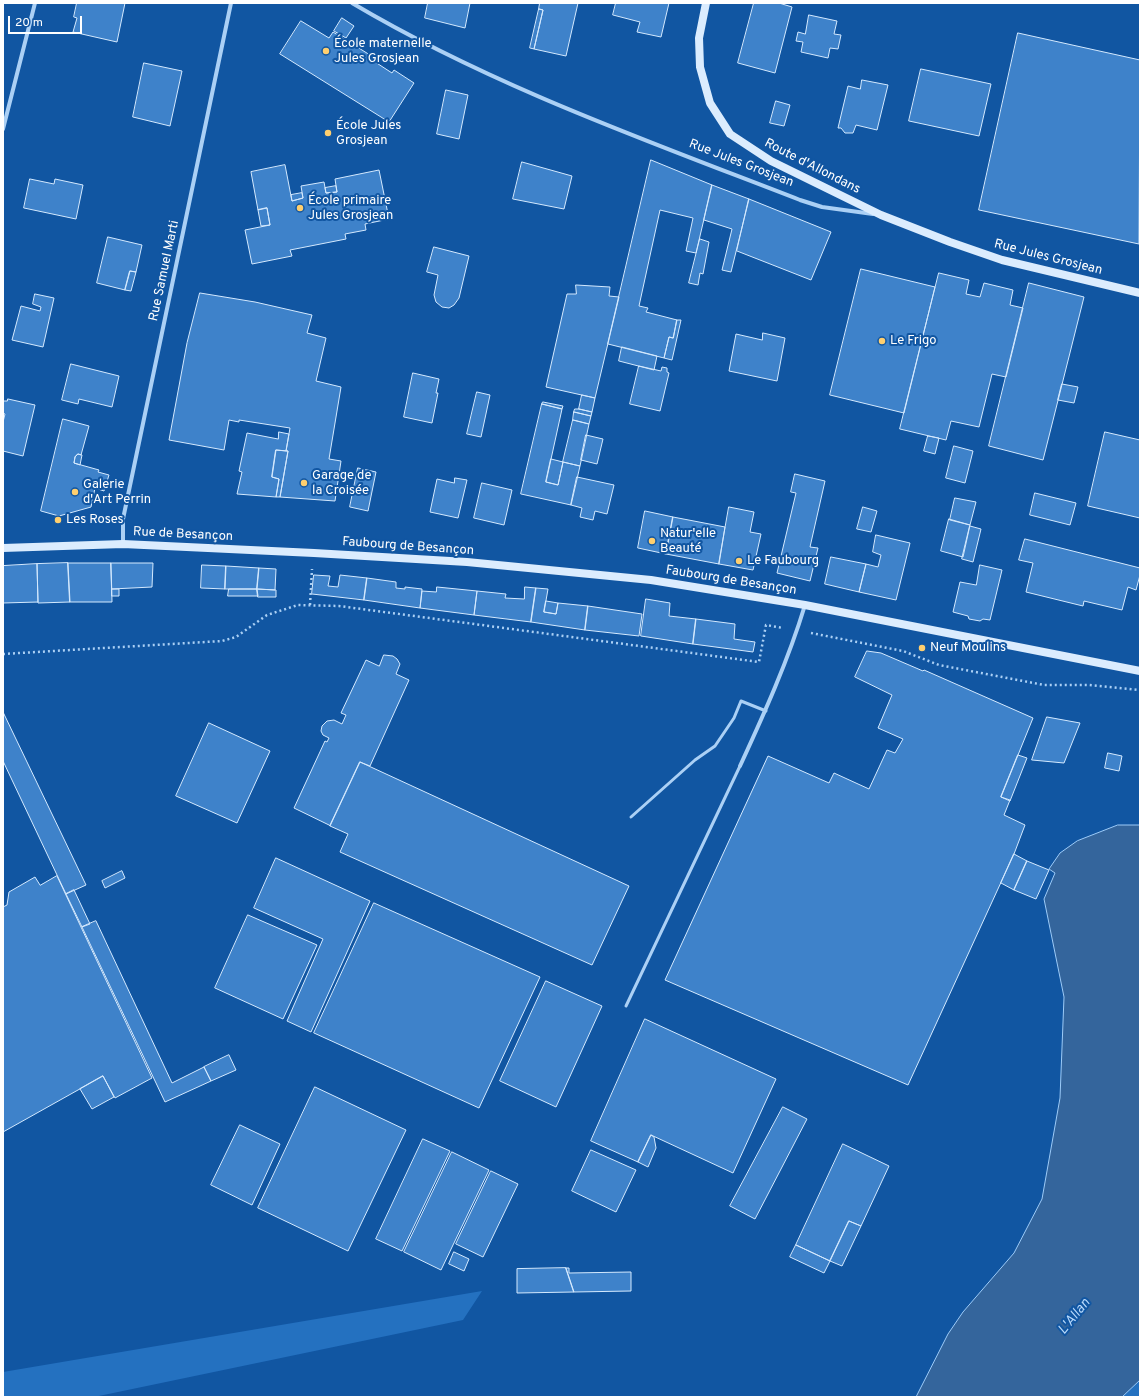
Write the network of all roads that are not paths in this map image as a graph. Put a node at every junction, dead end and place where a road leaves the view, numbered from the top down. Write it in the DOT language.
graph roads {
  1 [pos="36,3"];
  2 [pos="231,3"];
  3 [pos="352,3"];
  4 [pos="706,3"];
  5 [pos="3,130"];
  6 [pos="881,215"];
  7 [pos="1140,293"];
  8 [pos="123,544"];
  9 [pos="3,548"];
  10 [pos="314,553"];
  11 [pos="805,605"];
  12 [pos="1140,671"];
  13 [pos="766,711"];
  14 [pos="740,766"];
  15 [pos="631,817"];
  16 [pos="626,1006"];
  1 -- 5 [label="street"];
  2 -- 8 [label="street, Rue Samuel Marti"];
  3 -- 6 [label="street, Rue Jules Grosjean"];
  4 -- 6 [label="main road, Route d'Allondans"];
  6 -- 7 [label="main road, Rue Jules Grosjean"];
  8 -- 9 [label="main road, Rue de Besançon"];
  8 -- 10 [label="main road, Rue de Besançon"];
  10 -- 11 [label="main road, Faubourg de Besançon"];
  11 -- 12 [label="main road, Faubourg de Besançon"];
  11 -- 13 [label="street"];
  13 -- 14 [label="street"];
  13 -- 15 [label="lane"];
  14 -- 16 [label="lane"];
}
